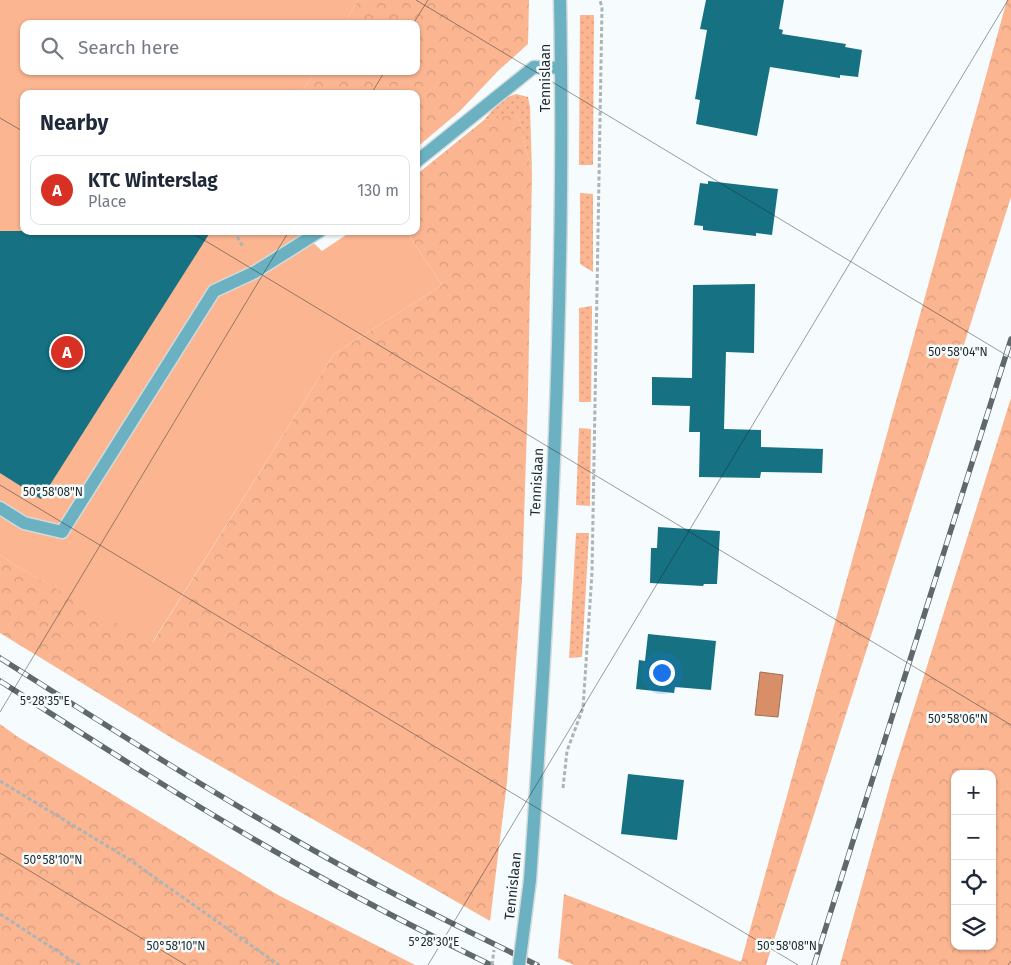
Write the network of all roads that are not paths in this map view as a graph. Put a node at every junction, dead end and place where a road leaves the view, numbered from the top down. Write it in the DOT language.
graph roads {
  1 [pos="560,0"];
  2 [pos="561,68"];
  3 [pos="420,159"];
  4 [pos="314,235"];
  5 [pos="0,508"];
  6 [pos="520,965"];
  1 -- 2 [label="street, Tennislaan"];
  2 -- 3 [label="street"];
  2 -- 6 [label="street, Tennislaan, bridge"];
  4 -- 5 [label="street"];
}
